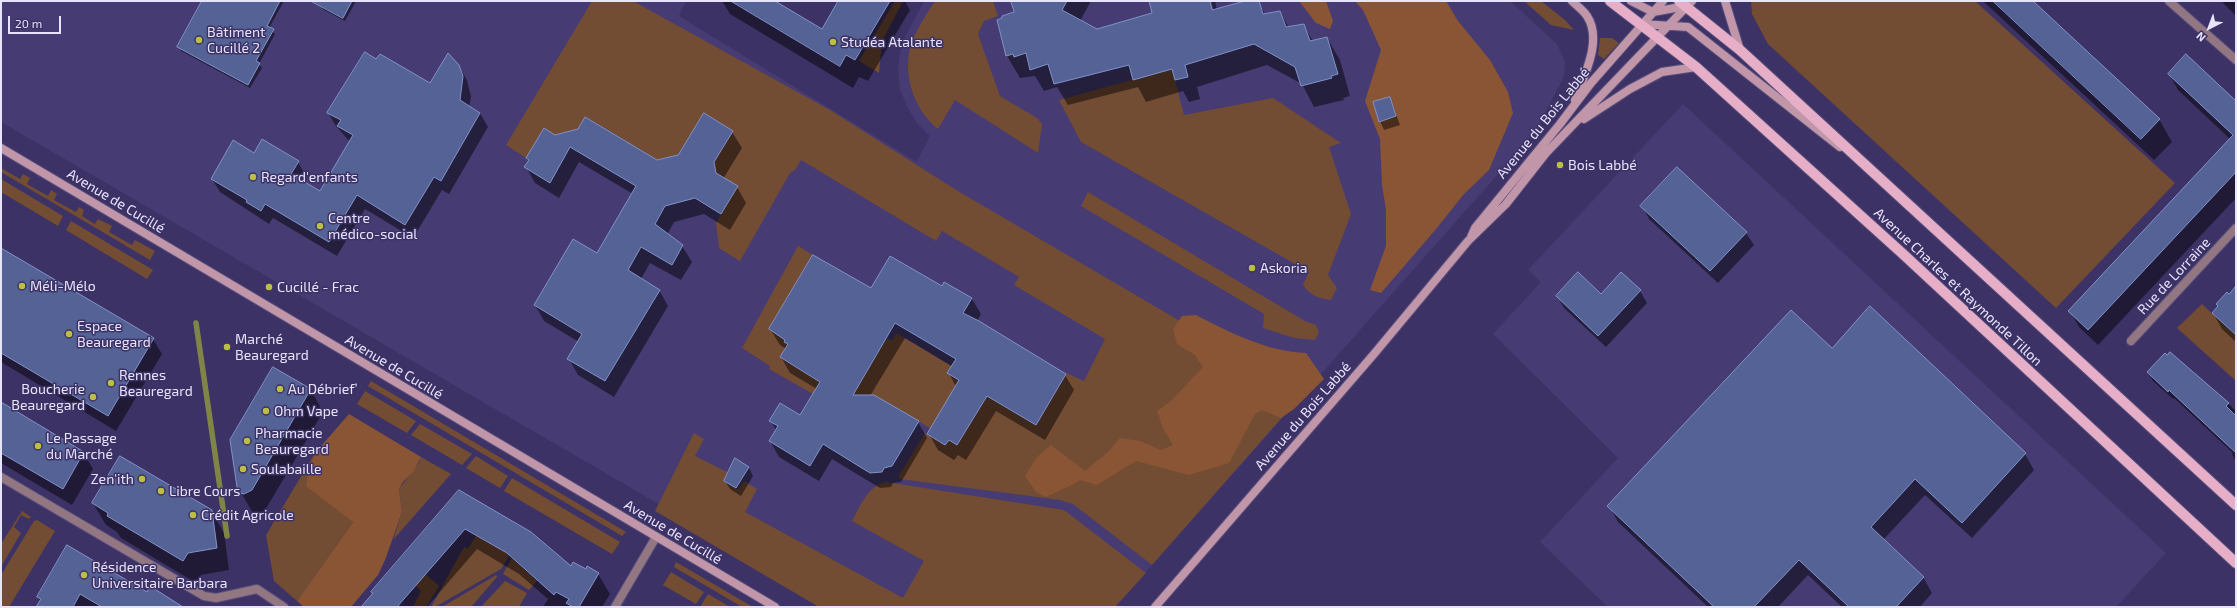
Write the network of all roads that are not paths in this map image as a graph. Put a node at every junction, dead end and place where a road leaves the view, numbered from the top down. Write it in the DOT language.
graph roads {
  1 [pos="1572,1"];
  2 [pos="1610,1"];
  3 [pos="1631,1"];
  4 [pos="1663,1"];
  5 [pos="1724,1"];
  6 [pos="2169,1"];
  7 [pos="1686,3"];
  8 [pos="1653,12"];
  9 [pos="1641,24"];
  10 [pos="1668,26"];
  11 [pos="1658,37"];
  12 [pos="1740,50"];
  13 [pos="2236,60"];
  14 [pos="1696,68"];
  15 [pos="1572,109"];
  16 [pos="1576,124"];
  17 [pos="1,148"];
  18 [pos="1878,177"];
  19 [pos="2236,228"];
  20 [pos="1468,241"];
  21 [pos="2131,341"];
  22 [pos="1,477"];
  23 [pos="2236,505"];
  24 [pos="656,537"];
  25 [pos="2236,563"];
  26 [pos="284,607"];
  27 [pos="615,607"];
  28 [pos="775,607"];
  29 [pos="1155,607"];
  1 -- 15 [label="street"];
  2 -- 9 [label="main road, Avenue Charles et Raymonde Tillon"];
  3 -- 8 [label="street"];
  4 -- 8 [label="street"];
  5 -- 12 [label="street"];
  6 -- 13 [label="street"];
  7 -- 8 [label="street"];
  7 -- 10 [label="street"];
  7 -- 12 [label="main road, Avenue Charles et Raymonde Tillon"];
  8 -- 9 [label="street"];
  9 -- 10 [label="street, Avenue Charles et Raymonde Tillon"];
  9 -- 11 [label="main road, Avenue Charles et Raymonde Tillon"];
  9 -- 15 [label="street, Avenue du Bois Labbé"];
  10 -- 11 [label="street"];
  10 -- 18 [label="street, Avenue Charles et Raymonde Tillon"];
  11 -- 14 [label="main road, Avenue Charles et Raymonde Tillon"];
  11 -- 16 [label="street, Avenue du Bois Labbé"];
  12 -- 18 [label="main road, Avenue Charles et Raymonde Tillon"];
  14 -- 16 [label="street, Avenue du Bois Labbé"];
  14 -- 25 [label="main road, Avenue Charles et Raymonde Tillon"];
  15 -- 20 [label="street, Avenue du Bois Labbé"];
  16 -- 20 [label="street, Avenue du Bois Labbé"];
  17 -- 24 [label="street, Avenue de Cucillé"];
  18 -- 23 [label="main road, Avenue Charles et Raymonde Tillon"];
  19 -- 21 [label="street, Rue de Lorraine"];
  20 -- 29 [label="street, Avenue du Bois Labbé"];
  22 -- 26 [label="street"];
  24 -- 27 [label="street"];
  24 -- 28 [label="street, Avenue de Cucillé"];
}
